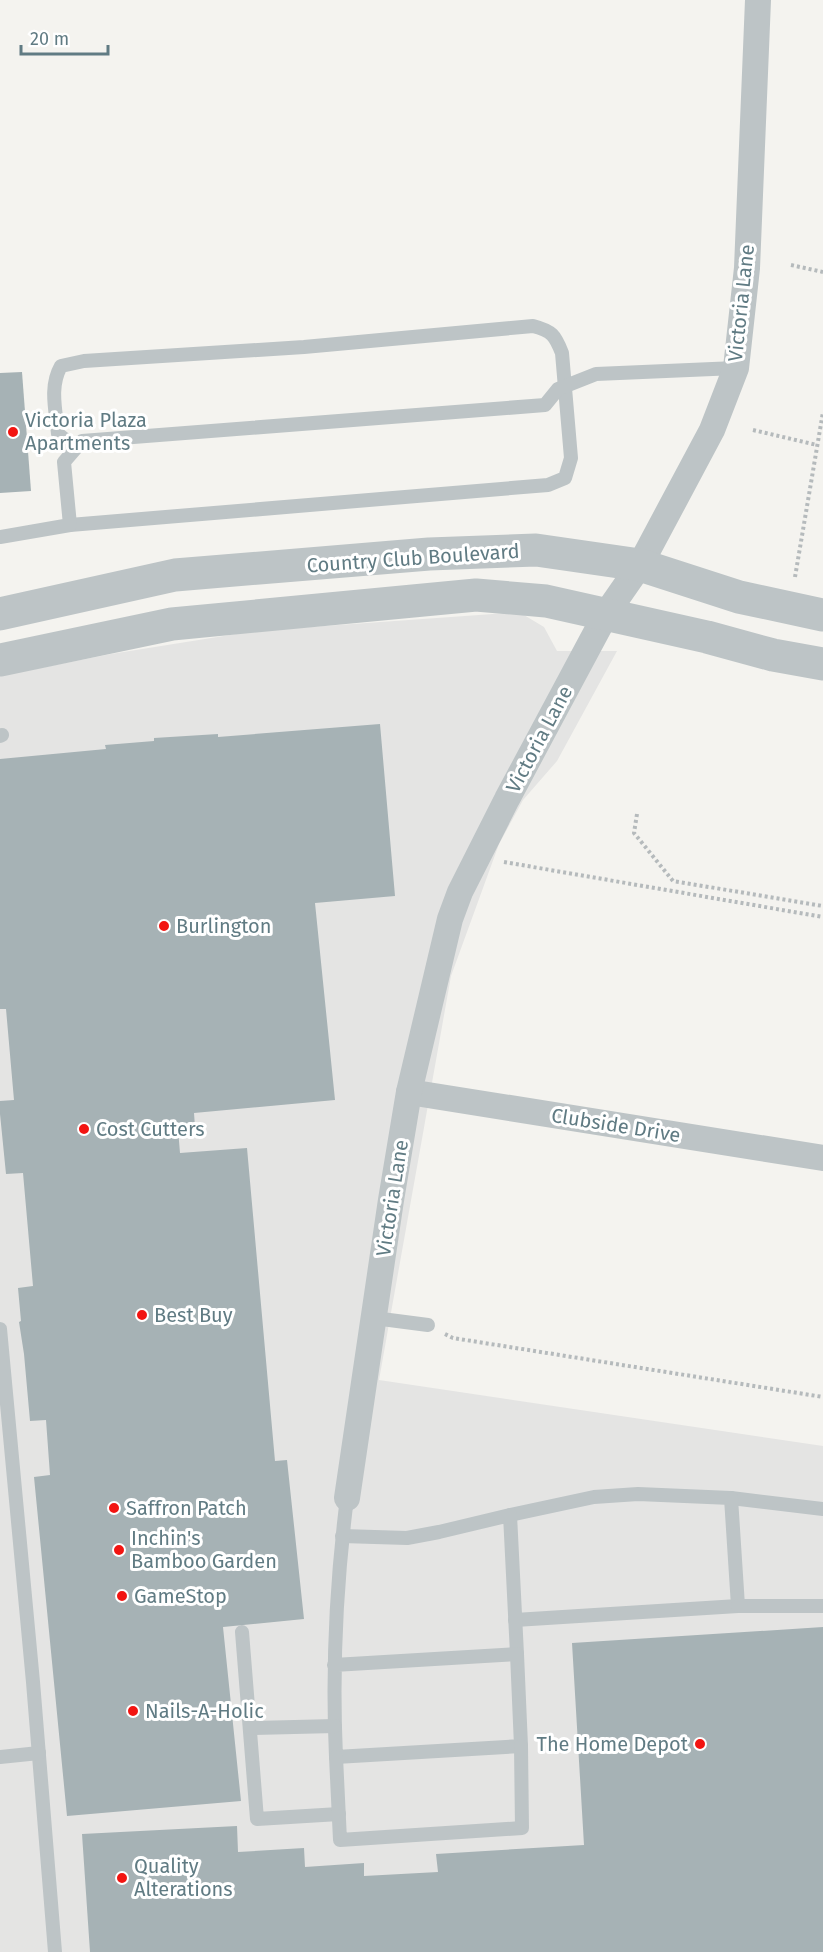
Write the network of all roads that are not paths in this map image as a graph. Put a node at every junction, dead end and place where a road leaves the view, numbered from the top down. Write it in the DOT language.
graph roads {
  1 [pos="758,0"];
  2 [pos="736,368"];
  3 [pos="565,386"];
  4 [pos="76,448"];
  5 [pos="70,525"];
  6 [pos="0,537"];
  7 [pos="640,565"];
  8 [pos="0,614"];
  9 [pos="606,614"];
  10 [pos="823,615"];
  11 [pos="0,660"];
  12 [pos="823,664"];
  13 [pos="410,1092"];
  14 [pos="823,1158"];
  15 [pos="374,1318"];
  16 [pos="428,1325"];
  17 [pos="0,1329"];
  18 [pos="347,1498"];
  19 [pos="731,1498"];
  20 [pos="823,1509"];
  21 [pos="510,1515"];
  22 [pos="342,1536"];
  23 [pos="738,1606"];
  24 [pos="823,1606"];
  25 [pos="515,1620"];
  26 [pos="242,1632"];
  27 [pos="517,1654"];
  28 [pos="334,1665"];
  29 [pos="334,1726"];
  30 [pos="250,1728"];
  31 [pos="521,1746"];
  32 [pos="39,1753"];
  33 [pos="0,1756"];
  34 [pos="336,1757"];
  35 [pos="339,1814"];
  36 [pos="55,1952"];
  1 -- 2 [label="street, Victoria Lane"];
  2 -- 3 [label="lane"];
  2 -- 7 [label="street, Victoria Lane"];
  3 -- 4 [label="lane"];
  3 -- 4 [label="lane"];
  3 -- 5 [label="lane"];
  4 -- 5 [label="lane"];
  5 -- 6 [label="lane"];
  7 -- 8 [label="street, Country Club Boulevard"];
  7 -- 9 [label="street, Victoria Lane"];
  7 -- 10 [label="street, Country Club Boulevard"];
  9 -- 11 [label="street"];
  9 -- 12 [label="street"];
  9 -- 13 [label="street, Victoria Lane"];
  13 -- 14 [label="street, Clubside Drive"];
  13 -- 15 [label="street, Victoria Lane"];
  15 -- 16 [label="lane"];
  15 -- 18 [label="street, Victoria Lane"];
  17 -- 32 [label="lane"];
  18 -- 22 [label="lane"];
  19 -- 20 [label="lane"];
  19 -- 21 [label="lane"];
  19 -- 23 [label="lane"];
  21 -- 22 [label="lane"];
  21 -- 25 [label="lane"];
  22 -- 28 [label="lane"];
  23 -- 24 [label="lane"];
  23 -- 25 [label="lane"];
  25 -- 27 [label="lane"];
  26 -- 30 [label="lane"];
  27 -- 28 [label="lane"];
  27 -- 31 [label="lane"];
  28 -- 29 [label="lane"];
  29 -- 30 [label="lane"];
  29 -- 34 [label="lane"];
  30 -- 35 [label="lane"];
  31 -- 34 [label="lane"];
  31 -- 35 [label="lane"];
  32 -- 33 [label="lane"];
  32 -- 36 [label="lane"];
  34 -- 35 [label="lane"];
}
